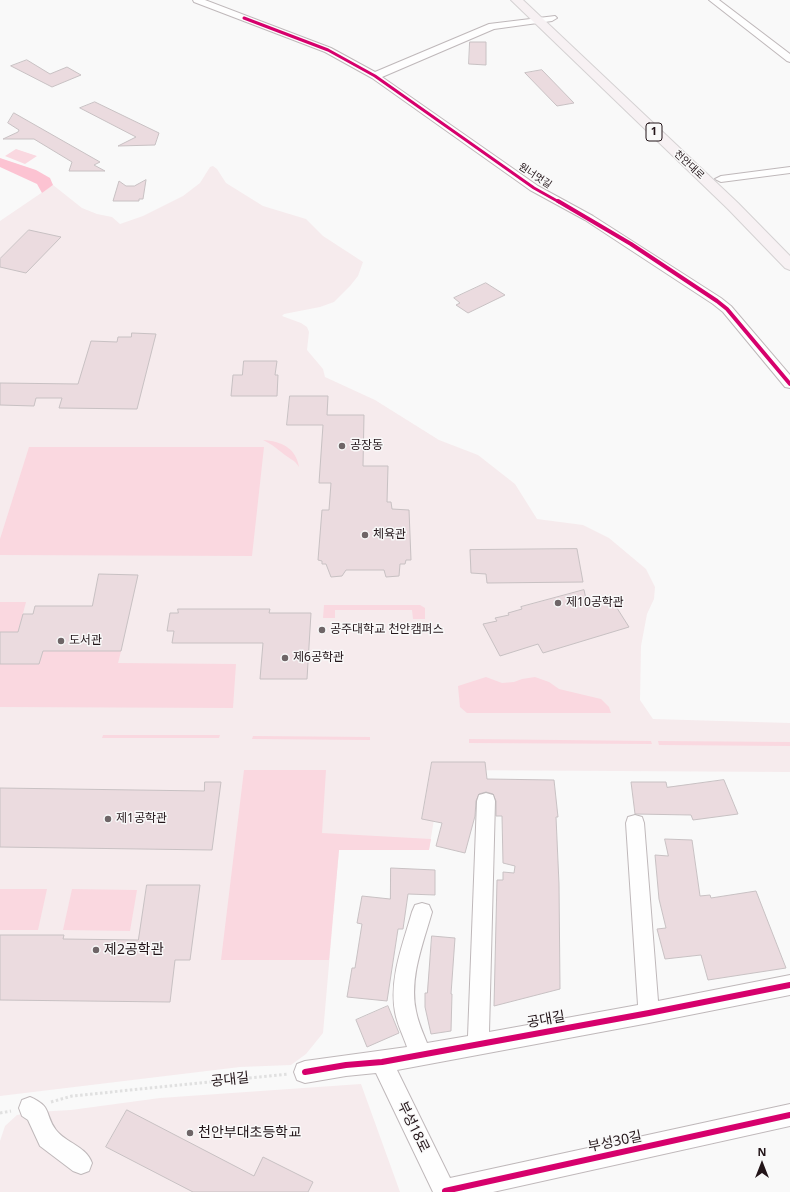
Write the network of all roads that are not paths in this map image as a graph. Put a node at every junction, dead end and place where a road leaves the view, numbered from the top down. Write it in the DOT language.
graph roads {
  1 [pos="197,0"];
  2 [pos="517,0"];
  3 [pos="533,0"];
  4 [pos="713,0"];
  5 [pos="552,18"];
  6 [pos="538,20"];
  7 [pos="790,59"];
  8 [pos="375,76"];
  9 [pos="790,170"];
  10 [pos="721,179"];
  11 [pos="766,222"];
  12 [pos="790,265"];
  13 [pos="790,384"];
  14 [pos="486,801"];
  15 [pos="635,823"];
  16 [pos="422,912"];
  17 [pos="790,985"];
  18 [pos="649,1013"];
  19 [pos="478,1044"];
  20 [pos="421,1055"];
  21 [pos="382,1062"];
  22 [pos="305,1072"];
  23 [pos="30,1108"];
  24 [pos="790,1116"];
  25 [pos="81,1163"];
  26 [pos="445,1192"];
  1 -- 8 [label="street, 원너멋길"];
  2 -- 6 [label="main road, 천안대로 / 1"];
  3 -- 5 [label="main road, 천안대로 / 1"];
  4 -- 7 [label="street"];
  5 -- 6 [label="street"];
  5 -- 10 [label="main road, 천안대로 / 1"];
  6 -- 8 [label="street"];
  6 -- 12 [label="main road, 천안대로 / 1"];
  8 -- 13 [label="street, 원너멋길"];
  9 -- 10 [label="street"];
  10 -- 11 [label="main road, 천안대로 / 1"];
  14 -- 19 [label="street"];
  15 -- 18 [label="street"];
  16 -- 20 [label="street"];
  17 -- 18 [label="street, 공대길"];
  18 -- 19 [label="street, 공대길"];
  19 -- 20 [label="street, 공대길"];
  20 -- 21 [label="street, 공대길"];
  21 -- 22 [label="street, 공대길"];
  21 -- 26 [label="street, 부성18로"];
  23 -- 25 [label="street"];
  24 -- 26 [label="street, 부성30길"];
}
